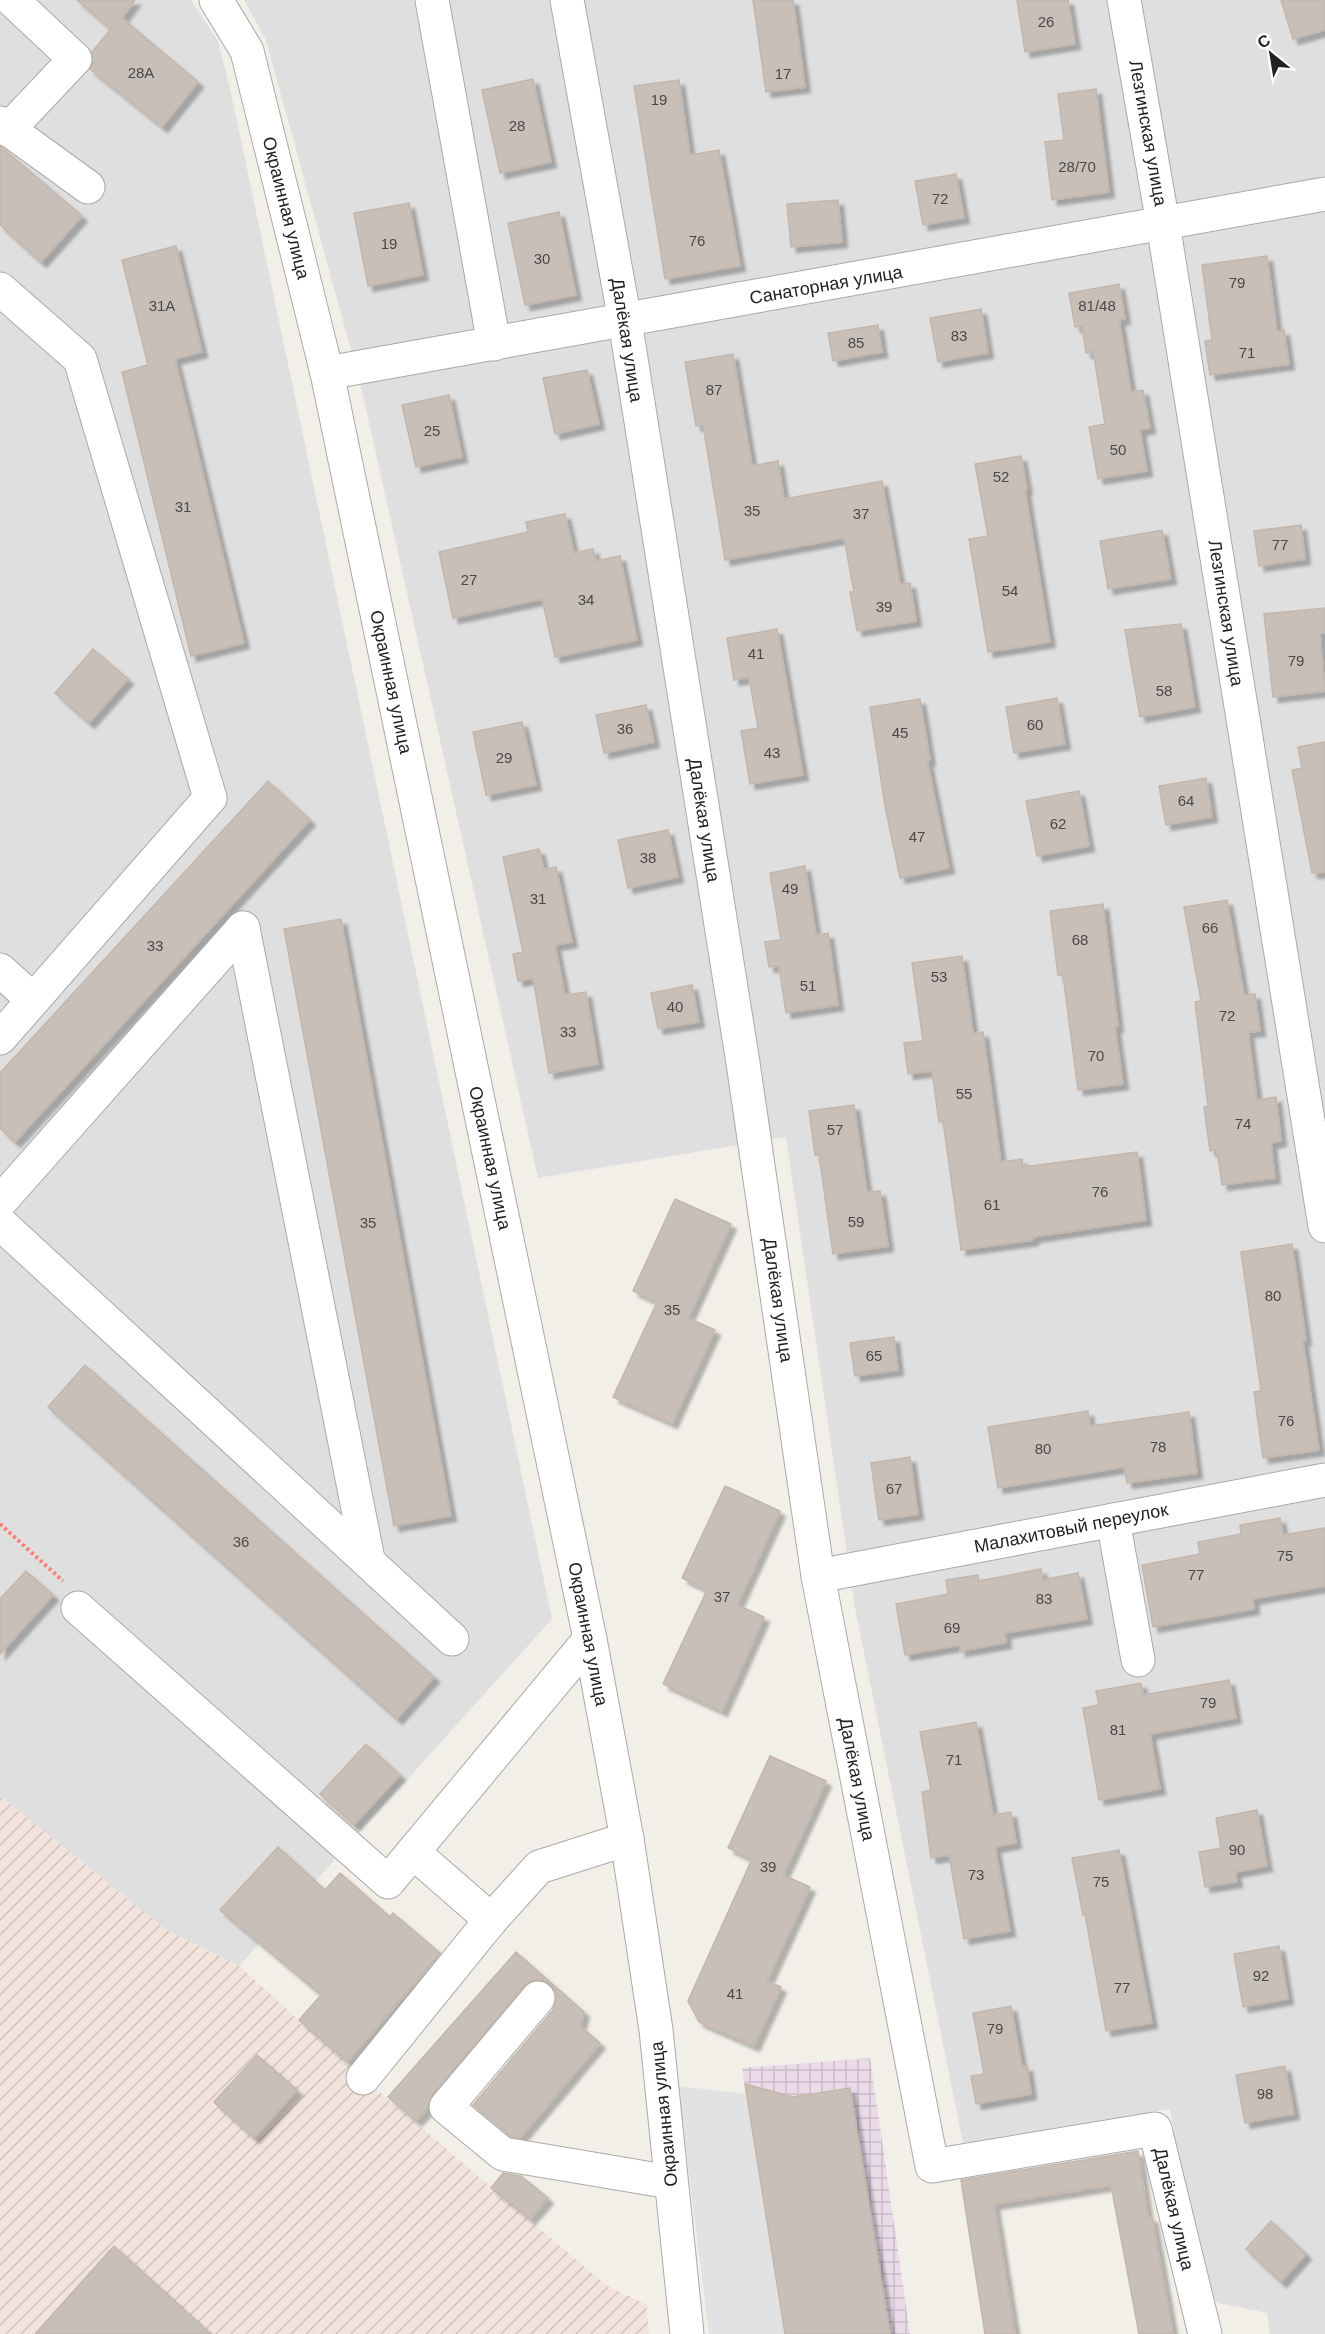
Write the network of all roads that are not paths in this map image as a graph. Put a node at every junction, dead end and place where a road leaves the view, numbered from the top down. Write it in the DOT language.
graph roads {
  1 [pos="12,0"];
  2 [pos="216,0"];
  3 [pos="432,0"];
  4 [pos="567,0"];
  5 [pos="1124,0"];
  6 [pos="4,127"];
  7 [pos="88,187"];
  8 [pos="1325,194"];
  9 [pos="1163,224"];
  10 [pos="0,289"];
  11 [pos="625,321"];
  12 [pos="494,344"];
  13 [pos="327,374"];
  14 [pos="0,970"];
  15 [pos="33,1000"];
  16 [pos="0,1038"];
  17 [pos="0,1202"];
  18 [pos="0,1223"];
  19 [pos="1325,1226"];
  20 [pos="1325,1480"];
  21 [pos="1113,1520"];
  22 [pos="368,1559"];
  23 [pos="818,1576"];
  24 [pos="78,1608"];
  25 [pos="452,1639"];
  26 [pos="590,1639"];
  27 [pos="1138,1660"];
  28 [pos="627,1839"];
  29 [pos="413,1852"];
  30 [pos="491,1920"];
  31 [pos="538,1998"];
  32 [pos="363,2078"];
  33 [pos="670,2182"];
  34 [pos="687,2334"];
  35 [pos="1204,2334"];
  1 -- 6 [label="street"];
  2 -- 13 [label="street, Окраинная улица"];
  3 -- 12 [label="street"];
  4 -- 11 [label="street, Далёкая улица"];
  5 -- 9 [label="street, Лезгинская улица"];
  6 -- 7 [label="street"];
  8 -- 9 [label="street, Санаторная улица"];
  9 -- 11 [label="street, Санаторная улица"];
  9 -- 19 [label="street, Лезгинская улица"];
  10 -- 15 [label="street"];
  11 -- 12 [label="street, Санаторная улица"];
  11 -- 23 [label="street, Далёкая улица"];
  12 -- 13 [label="street, Санаторная улица"];
  13 -- 26 [label="street, Окраинная улица"];
  14 -- 15 [label="street"];
  15 -- 16 [label="street"];
  17 -- 22 [label="street"];
  18 -- 22 [label="street"];
  20 -- 21 [label="street, Малахитовый переулок"];
  21 -- 23 [label="street, Малахитовый переулок"];
  21 -- 27 [label="street"];
  22 -- 25 [label="street"];
  23 -- 35 [label="street, Далёкая улица"];
  24 -- 29 [label="street"];
  26 -- 28 [label="street, Окраинная улица"];
  26 -- 29 [label="street"];
  28 -- 30 [label="street"];
  28 -- 33 [label="street, Окраинная улица"];
  29 -- 30 [label="street"];
  30 -- 32 [label="street"];
  31 -- 33 [label="street"];
  33 -- 34 [label="street, Окраинная улица"];
}
